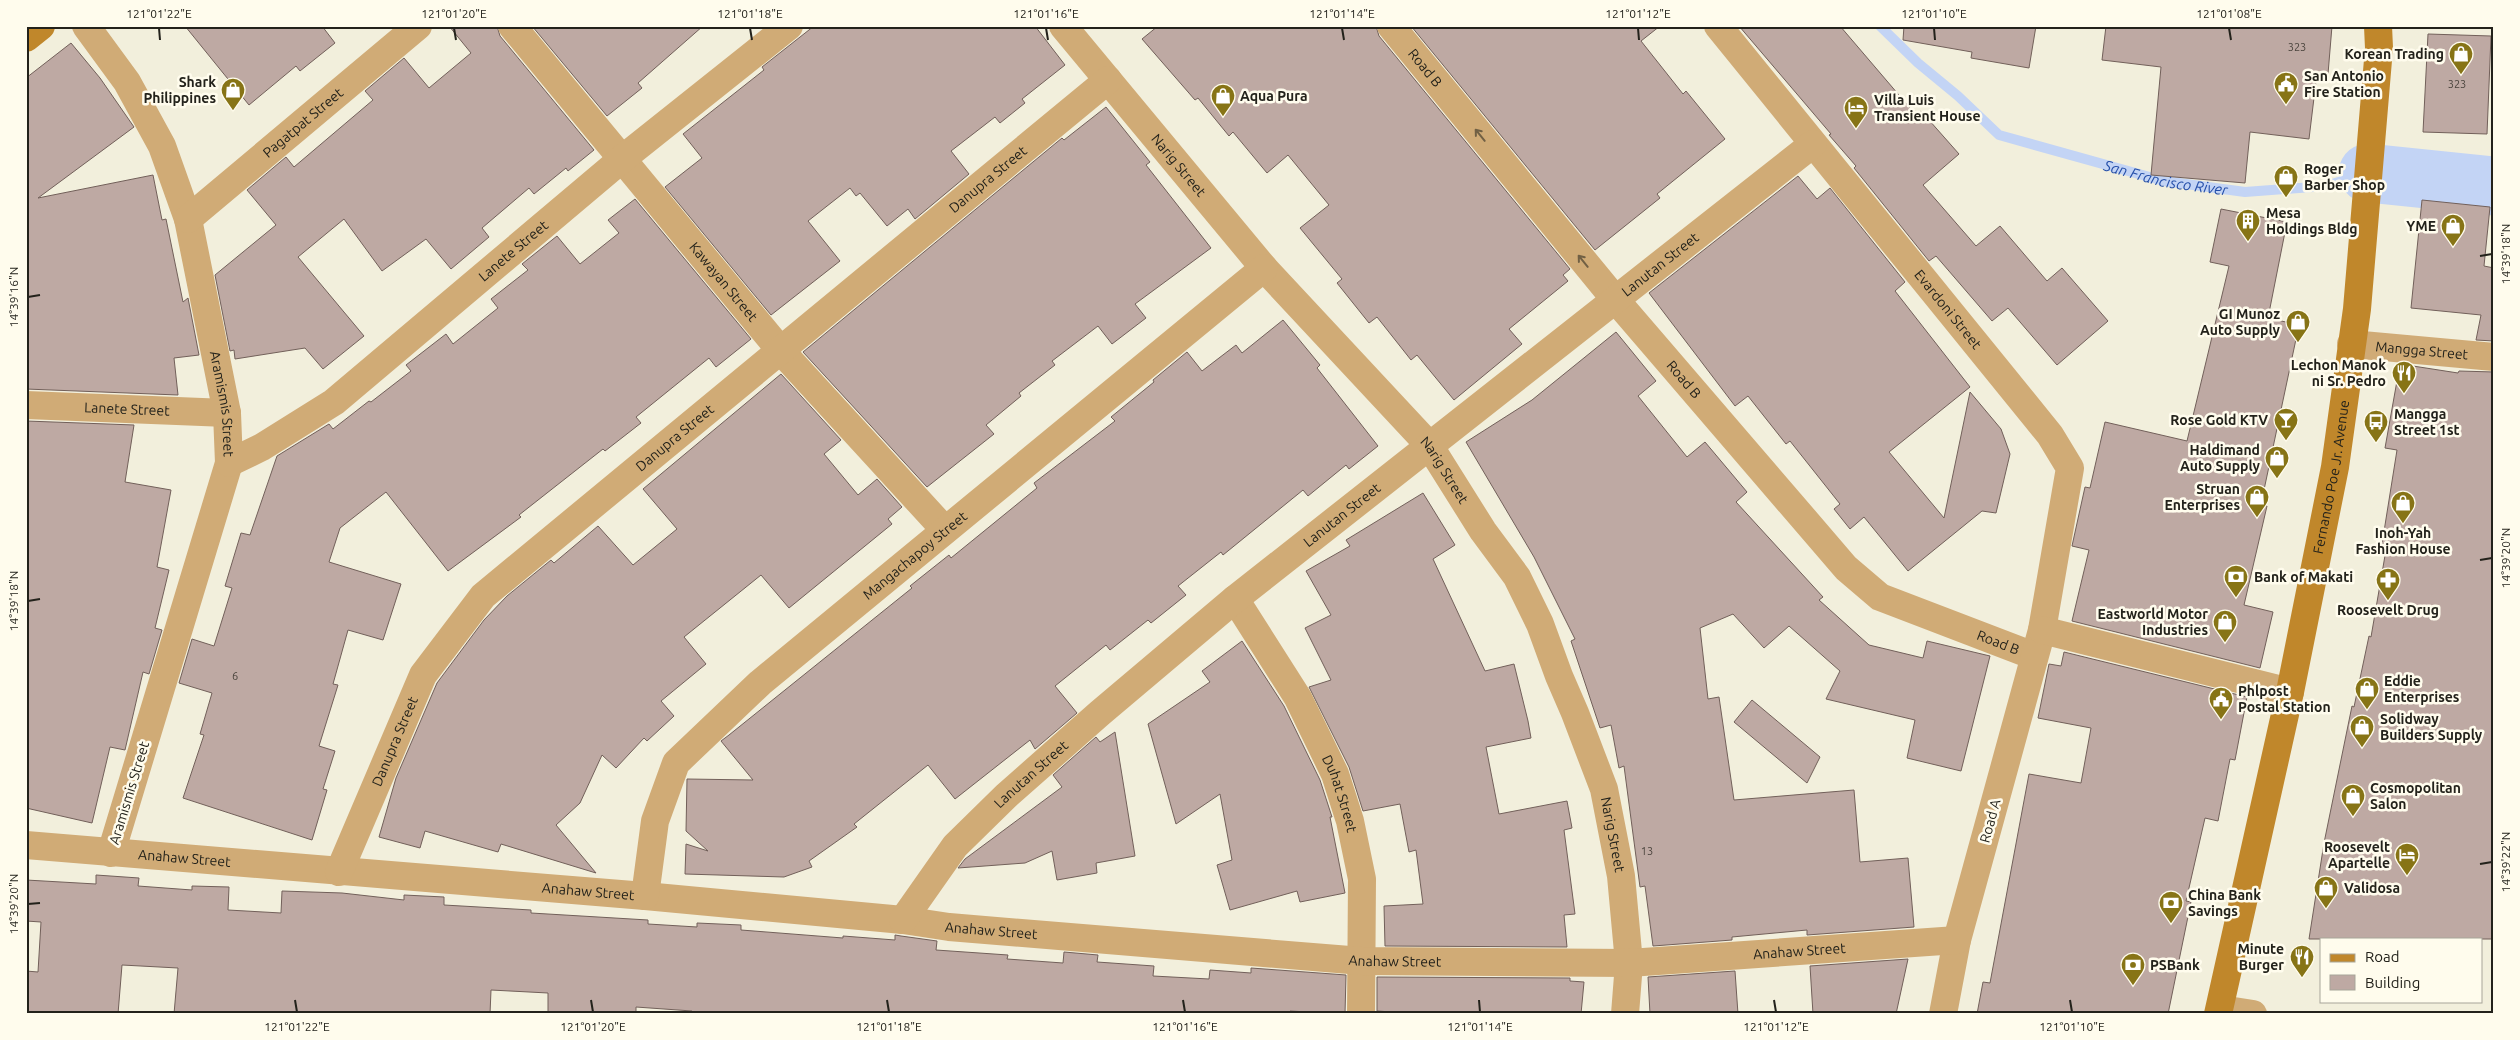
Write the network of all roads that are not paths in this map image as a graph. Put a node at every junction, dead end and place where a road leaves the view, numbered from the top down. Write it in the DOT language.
graph roads {
  1 [pos="41,26"];
  2 [pos="86,26"];
  3 [pos="418,26"];
  4 [pos="512,26"];
  5 [pos="789,26"];
  6 [pos="1063,26"];
  7 [pos="1391,26"];
  8 [pos="1718,26"];
  9 [pos="2378,26"];
  10 [pos="26,38"];
  11 [pos="1108,80"];
  12 [pos="1813,144"];
  13 [pos="622,159"];
  14 [pos="188,219"];
  15 [pos="1264,268"];
  16 [pos="1614,298"];
  17 [pos="2351,344"];
  18 [pos="781,351"];
  19 [pos="2494,356"];
  20 [pos="26,405"];
  21 [pos="227,413"];
  22 [pos="1429,445"];
  23 [pos="229,463"];
  24 [pos="945,530"];
  25 [pos="1234,599"];
  26 [pos="2042,630"];
  27 [pos="2034,656"];
  28 [pos="2290,692"];
  29 [pos="26,845"];
  30 [pos="110,853"];
  31 [pos="340,872"];
  32 [pos="645,896"];
  33 [pos="903,920"];
  34 [pos="1957,940"];
  35 [pos="1362,961"];
  36 [pos="1629,964"];
  37 [pos="2220,1012"];
  38 [pos="1361,1014"];
  39 [pos="1625,1014"];
  40 [pos="1943,1014"];
  41 [pos="2253,1014"];
  1 -- 10 [label="main road"];
  2 -- 14 [label="street, Aramismis Street"];
  3 -- 14 [label="street, Pagatpat Street"];
  4 -- 13 [label="street, Kawayan Street"];
  5 -- 13 [label="street, Lanete Street"];
  6 -- 11 [label="street, Narig Street"];
  16 -- 7 [label="street, Road B, one-way"];
  8 -- 12 [label="street, Evardoni Street"];
  9 -- 17 [label="main road, Fernando Poe Jr. Avenue"];
  11 -- 15 [label="street, Narig Street"];
  11 -- 18 [label="street, Danupra Street"];
  12 -- 16 [label="street, Lanutan Street"];
  12 -- 26 [label="street, Evardoni Street"];
  13 -- 18 [label="street, Kawayan Street"];
  13 -- 23 [label="street, Lanete Street"];
  14 -- 21 [label="street, Aramismis Street"];
  15 -- 22 [label="street, Narig Street"];
  15 -- 24 [label="street, Mangachapoy Street"];
  16 -- 22 [label="street, Lanutan Street"];
  16 -- 27 [label="street, Road B"];
  17 -- 19 [label="street, Mangga Street"];
  17 -- 28 [label="main road, Fernando Poe Jr. Avenue"];
  18 -- 24 [label="street, Kawayan Street"];
  18 -- 31 [label="street, Danupra Street"];
  20 -- 21 [label="street, Lanete Street"];
  21 -- 23 [label="street, Aramismis Street"];
  22 -- 25 [label="street, Lanutan Street"];
  22 -- 36 [label="street, Narig Street"];
  23 -- 30 [label="street, Aramismis Street"];
  24 -- 32 [label="street, Mangachapoy Street"];
  25 -- 33 [label="street, Lanutan Street"];
  25 -- 35 [label="street, Duhat Street"];
  26 -- 27 [label="street, Road A"];
  26 -- 28 [label="street"];
  27 -- 34 [label="street, Road A"];
  28 -- 37 [label="main road, Fernando Poe Jr. Avenue"];
  29 -- 30 [label="street, Anahaw Street"];
  30 -- 31 [label="street, Anahaw Street"];
  31 -- 32 [label="street, Anahaw Street"];
  32 -- 33 [label="street, Anahaw Street"];
  33 -- 35 [label="street, Anahaw Street"];
  34 -- 36 [label="street, Anahaw Street"];
  34 -- 40 [label="street, Road A"];
  35 -- 36 [label="street, Anahaw Street"];
  35 -- 38 [label="street, Duhat Street"];
  36 -- 39 [label="street, Narig Street"];
  37 -- 41 [label="street"];
}
